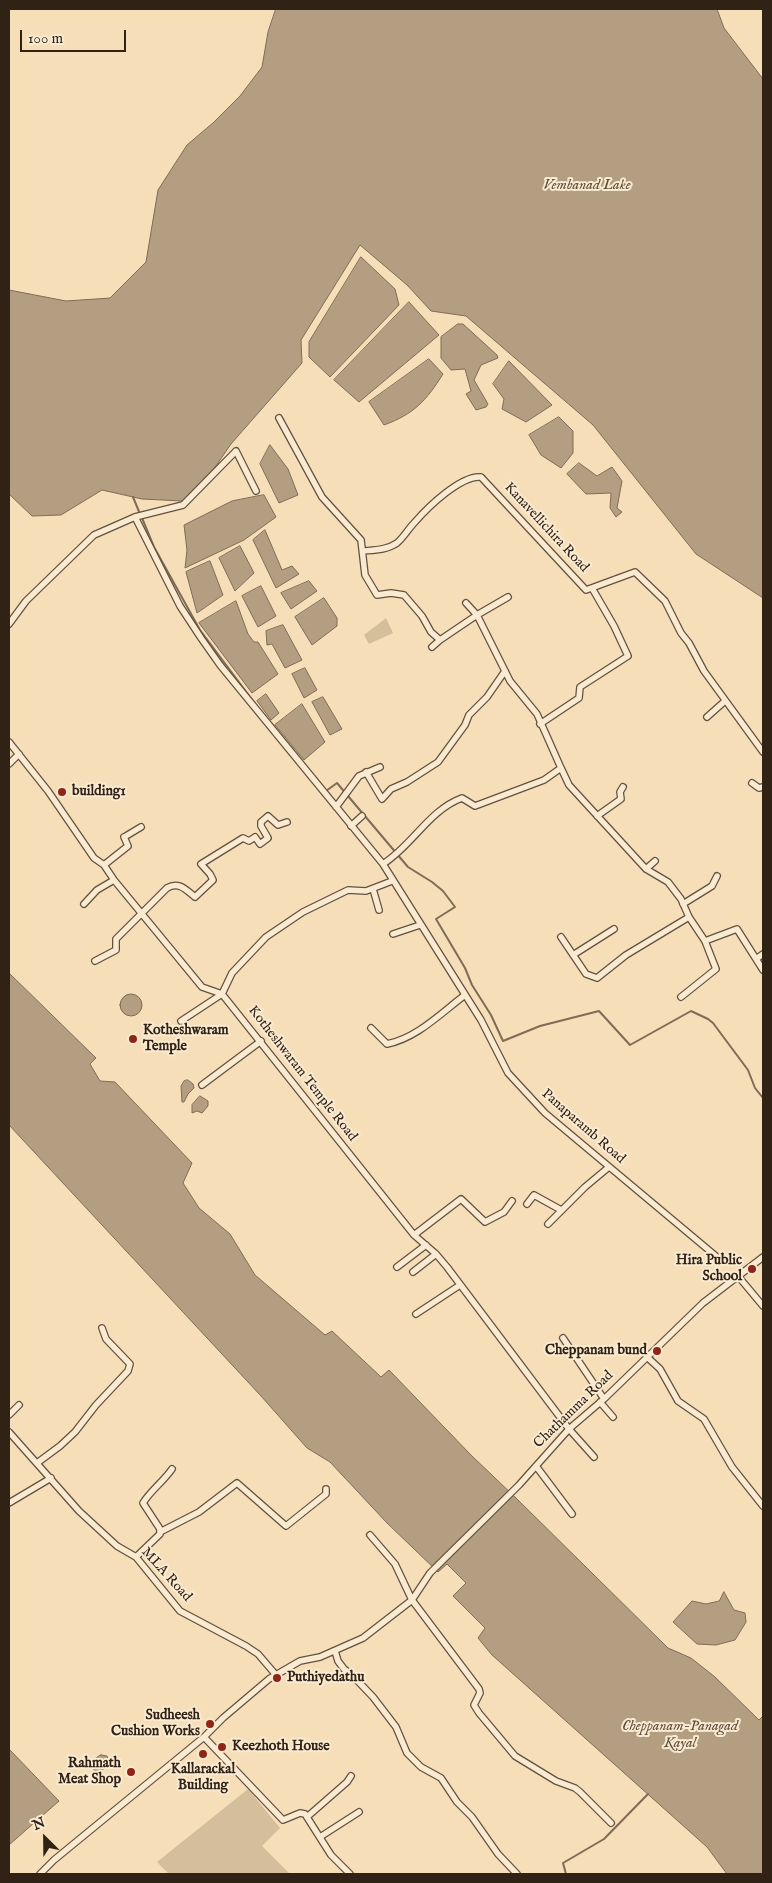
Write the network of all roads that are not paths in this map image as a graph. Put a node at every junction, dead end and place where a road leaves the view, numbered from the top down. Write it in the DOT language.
graph roads {
  1 [pos="279,418"];
  2 [pos="256,491"];
  3 [pos="135,517"];
  4 [pos="363,551"];
  5 [pos="592,588"];
  6 [pos="508,597"];
  7 [pos="466,603"];
  8 [pos="477,615"];
  9 [pos="9,624"];
  10 [pos="440,640"];
  11 [pos="432,647"];
  12 [pos="505,671"];
  13 [pos="725,701"];
  14 [pos="707,717"];
  15 [pos="540,724"];
  16 [pos="9,742"];
  17 [pos="763,752"];
  18 [pos="19,754"];
  19 [pos="9,764"];
  20 [pos="380,767"];
  21 [pos="561,768"];
  22 [pos="366,772"];
  23 [pos="752,783"];
  24 [pos="623,787"];
  25 [pos="763,787"];
  26 [pos="336,807"];
  27 [pos="362,816"];
  28 [pos="597,816"];
  29 [pos="287,822"];
  30 [pos="351,826"];
  31 [pos="141,827"];
  32 [pos="654,861"];
  33 [pos="383,864"];
  34 [pos="104,865"];
  35 [pos="646,869"];
  36 [pos="717,876"];
  37 [pos="114,880"];
  38 [pos="392,881"];
  39 [pos="374,889"];
  40 [pos="84,904"];
  41 [pos="683,904"];
  42 [pos="379,910"];
  43 [pos="142,913"];
  44 [pos="689,917"];
  45 [pos="420,925"];
  46 [pos="614,929"];
  47 [pos="393,934"];
  48 [pos="561,938"];
  49 [pos="705,942"];
  50 [pos="763,954"];
  51 [pos="573,955"];
  52 [pos="756,959"];
  53 [pos="96,961"];
  54 [pos="763,970"];
  55 [pos="222,994"];
  56 [pos="465,995"];
  57 [pos="681,997"];
  58 [pos="181,1021"];
  59 [pos="371,1028"];
  60 [pos="261,1041"];
  61 [pos="202,1085"];
  62 [pos="609,1167"];
  63 [pos="512,1201"];
  64 [pos="526,1204"];
  65 [pos="561,1210"];
  66 [pos="548,1224"];
  67 [pos="414,1235"];
  68 [pos="426,1245"];
  69 [pos="436,1254"];
  70 [pos="717,1257"];
  71 [pos="763,1257"];
  72 [pos="397,1267"];
  73 [pos="413,1272"];
  74 [pos="738,1276"];
  75 [pos="460,1285"];
  76 [pos="763,1306"];
  77 [pos="416,1314"];
  78 [pos="102,1328"];
  79 [pos="563,1338"];
  80 [pos="647,1357"];
  81 [pos="602,1401"];
  82 [pos="19,1405"];
  83 [pos="9,1415"];
  84 [pos="613,1417"];
  85 [pos="569,1429"];
  86 [pos="9,1432"];
  87 [pos="594,1457"];
  88 [pos="37,1463"];
  89 [pos="536,1466"];
  90 [pos="172,1469"];
  91 [pos="51,1478"];
  92 [pos="326,1489"];
  93 [pos="9,1503"];
  94 [pos="763,1506"];
  95 [pos="572,1514"];
  96 [pos="160,1532"];
  97 [pos="370,1535"];
  98 [pos="136,1557"];
  99 [pos="412,1600"];
  100 [pos="334,1651"];
  101 [pos="276,1675"];
  102 [pos="204,1738"];
  103 [pos="351,1776"];
  104 [pos="359,1812"];
  105 [pos="308,1817"];
  106 [pos="611,1823"];
  107 [pos="320,1837"];
  108 [pos="40,1874"];
  109 [pos="350,1874"];
  110 [pos="517,1874"];
  1 -- 4 [label="street"];
  2 -- 3 [label="street"];
  3 -- 9 [label="street"];
  3 -- 26 [label="street, Panaparamb Road"];
  4 -- 5 [label="street, Kanavellichira Road"];
  4 -- 10 [label="street"];
  5 -- 13 [label="street, Kanavellichira Road"];
  5 -- 15 [label="street"];
  6 -- 8 [label="street"];
  7 -- 8 [label="street"];
  8 -- 10 [label="street"];
  8 -- 12 [label="street"];
  10 -- 11 [label="street"];
  12 -- 15 [label="street"];
  12 -- 22 [label="street"];
  13 -- 14 [label="street"];
  13 -- 17 [label="street, Kanavellichira Road"];
  15 -- 21 [label="street"];
  16 -- 18 [label="street, Kotheshwaram Temple Road"];
  18 -- 19 [label="street"];
  18 -- 34 [label="street, Kotheshwaram Temple Road"];
  20 -- 22 [label="street"];
  21 -- 28 [label="street"];
  21 -- 33 [label="street"];
  22 -- 26 [label="street"];
  23 -- 25 [label="street"];
  24 -- 28 [label="street"];
  26 -- 30 [label="street, Panaparamb Road"];
  27 -- 30 [label="street"];
  28 -- 35 [label="street"];
  29 -- 43 [label="street"];
  30 -- 33 [label="street, Panaparamb Road"];
  31 -- 34 [label="street"];
  32 -- 35 [label="street"];
  33 -- 38 [label="street, Panaparamb Road"];
  34 -- 37 [label="street, Kotheshwaram Temple Road"];
  35 -- 41 [label="street"];
  36 -- 41 [label="street"];
  37 -- 40 [label="street"];
  37 -- 43 [label="street, Kotheshwaram Temple Road"];
  38 -- 39 [label="street"];
  38 -- 45 [label="street, Panaparamb Road"];
  39 -- 42 [label="street"];
  39 -- 55 [label="street"];
  41 -- 44 [label="street"];
  43 -- 53 [label="street"];
  43 -- 55 [label="street, Kotheshwaram Temple Road"];
  44 -- 49 [label="street"];
  44 -- 51 [label="street"];
  45 -- 47 [label="street"];
  45 -- 56 [label="street, Panaparamb Road"];
  46 -- 51 [label="street"];
  48 -- 51 [label="street"];
  49 -- 52 [label="street"];
  49 -- 57 [label="street"];
  50 -- 52 [label="street"];
  52 -- 54 [label="street"];
  55 -- 58 [label="street"];
  55 -- 60 [label="street, Kotheshwaram Temple Road"];
  56 -- 59 [label="street"];
  56 -- 62 [label="street, Panaparamb Road"];
  60 -- 61 [label="street"];
  60 -- 67 [label="street, Kotheshwaram Temple Road"];
  62 -- 65 [label="street"];
  62 -- 70 [label="street, Panaparamb Road"];
  63 -- 67 [label="street"];
  64 -- 65 [label="street"];
  65 -- 66 [label="street"];
  67 -- 68 [label="street, Kotheshwaram Temple Road"];
  68 -- 69 [label="street, Kotheshwaram Temple Road"];
  68 -- 72 [label="street"];
  69 -- 73 [label="street"];
  69 -- 75 [label="street, Kotheshwaram Temple Road"];
  71 -- 74 [label="street, Chathamma Road"];
  74 -- 76 [label="street"];
  74 -- 80 [label="street, Chathamma Road"];
  75 -- 77 [label="street"];
  75 -- 85 [label="street, Kotheshwaram Temple Road"];
  78 -- 88 [label="street"];
  79 -- 81 [label="street"];
  80 -- 81 [label="street, Chathamma Road"];
  80 -- 94 [label="street"];
  81 -- 84 [label="street"];
  81 -- 85 [label="street, Chathamma Road"];
  82 -- 83 [label="street"];
  85 -- 87 [label="street, Kotheshwaram Temple Road"];
  85 -- 89 [label="street, Chathamma Road"];
  86 -- 88 [label="street, MLA Road"];
  88 -- 91 [label="street, MLA Road"];
  89 -- 95 [label="street"];
  89 -- 99 [label="street, Chathamma Road"];
  90 -- 96 [label="street"];
  91 -- 93 [label="street"];
  91 -- 98 [label="street, MLA Road"];
  92 -- 96 [label="street"];
  96 -- 98 [label="street"];
  97 -- 99 [label="street"];
  98 -- 101 [label="street, MLA Road"];
  99 -- 100 [label="street, Chathamma Road"];
  99 -- 106 [label="street"];
  100 -- 101 [label="street, Chathamma Road"];
  100 -- 110 [label="street"];
  101 -- 102 [label="street, Chathamma Road"];
  102 -- 105 [label="street"];
  102 -- 108 [label="street, Chathamma Road"];
  103 -- 105 [label="street"];
  104 -- 107 [label="street"];
  105 -- 107 [label="street"];
  107 -- 109 [label="street"];
}
